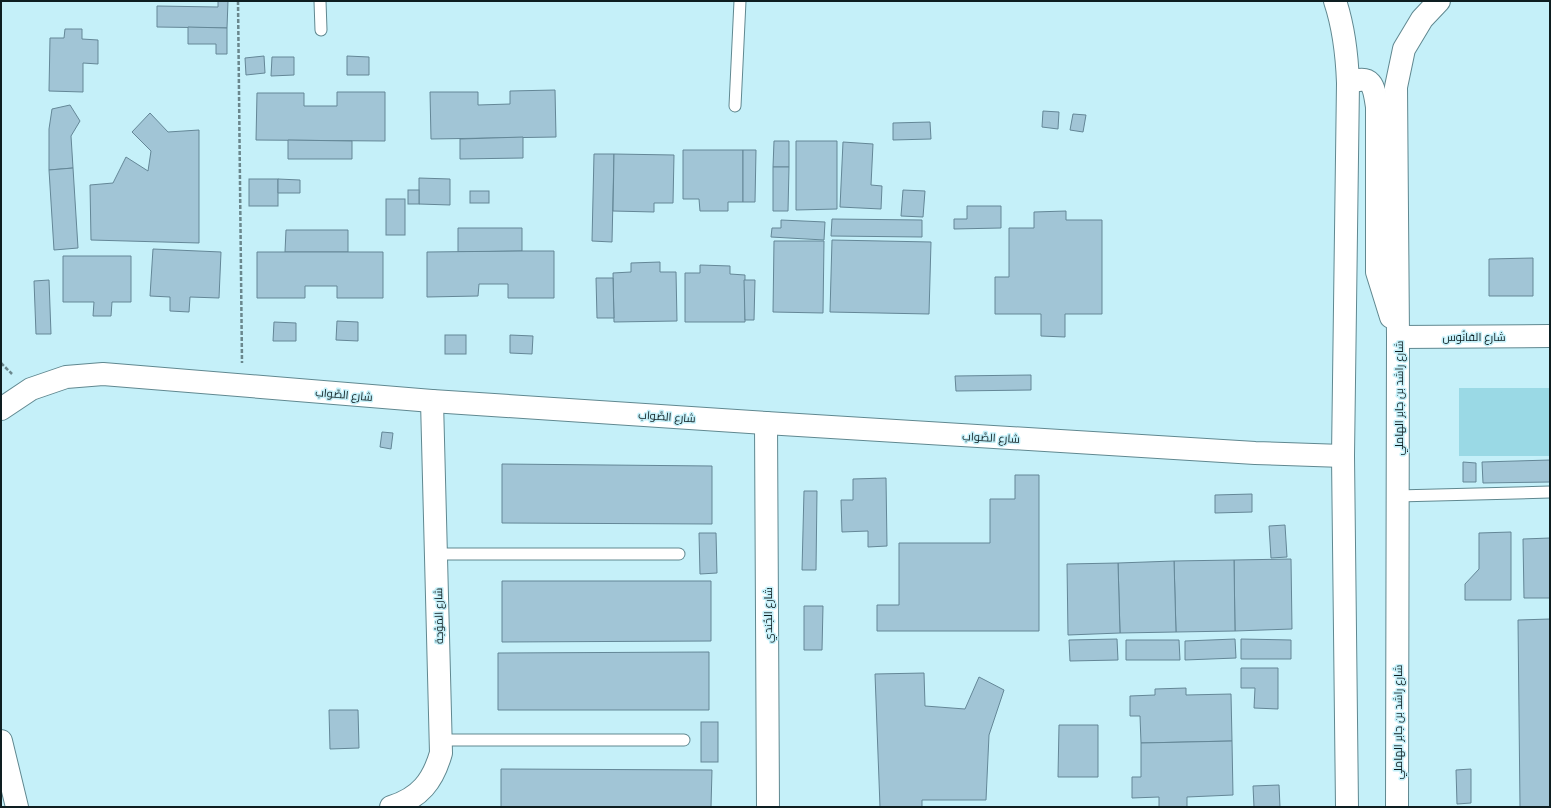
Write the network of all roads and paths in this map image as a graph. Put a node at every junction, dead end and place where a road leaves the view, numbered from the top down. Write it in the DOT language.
graph roads {
  1 [pos="238,1"];
  2 [pos="320,1"];
  3 [pos="740,1"];
  4 [pos="1335,1"];
  5 [pos="1439,1"];
  6 [pos="321,30"];
  7 [pos="1348,83"];
  8 [pos="735,106"];
  9 [pos="1550,336"];
  10 [pos="1398,337"];
  11 [pos="242,385"];
  12 [pos="432,401"];
  13 [pos="1,409"];
  14 [pos="766,423"];
  15 [pos="1343,456"];
  16 [pos="1550,492"];
  17 [pos="1397,496"];
  18 [pos="436,554"];
  19 [pos="679,554"];
  20 [pos="441,740"];
  21 [pos="684,740"];
  22 [pos="1,741"];
  23 [pos="16,807"];
  24 [pos="391,807"];
  25 [pos="768,807"];
  26 [pos="1347,807"];
  27 [pos="1397,807"];
  1 -- 11 [label="path"];
  2 -- 6 [label="lane"];
  3 -- 8 [label="lane"];
  4 -- 7 [label="street"];
  5 -- 10 [label="street, شارع راشد بن جابر الهاملي"];
  7 -- 10 [label="street"];
  7 -- 15 [label="street"];
  9 -- 10 [label="street, شارع الفانُوس"];
  10 -- 17 [label="street, شارع راشد بن جابر الهاملي"];
  11 -- 12 [label="street, شارع الصَّواب"];
  11 -- 13 [label="street, شارع الصَّواب"];
  12 -- 14 [label="street, شارع الصَّواب"];
  12 -- 18 [label="street, شارع المَوْجة"];
  14 -- 15 [label="street, شارع الصَّواب"];
  14 -- 25 [label="street, شارع الجُندي"];
  15 -- 26 [label="street"];
  16 -- 17 [label="lane"];
  17 -- 27 [label="street, شارع راشد بن جابر الهاملي"];
  18 -- 19 [label="lane"];
  18 -- 20 [label="street, شارع المَوْجة"];
  20 -- 21 [label="lane"];
  20 -- 24 [label="street, شارع المَوْجة"];
  22 -- 23 [label="street"];
}
